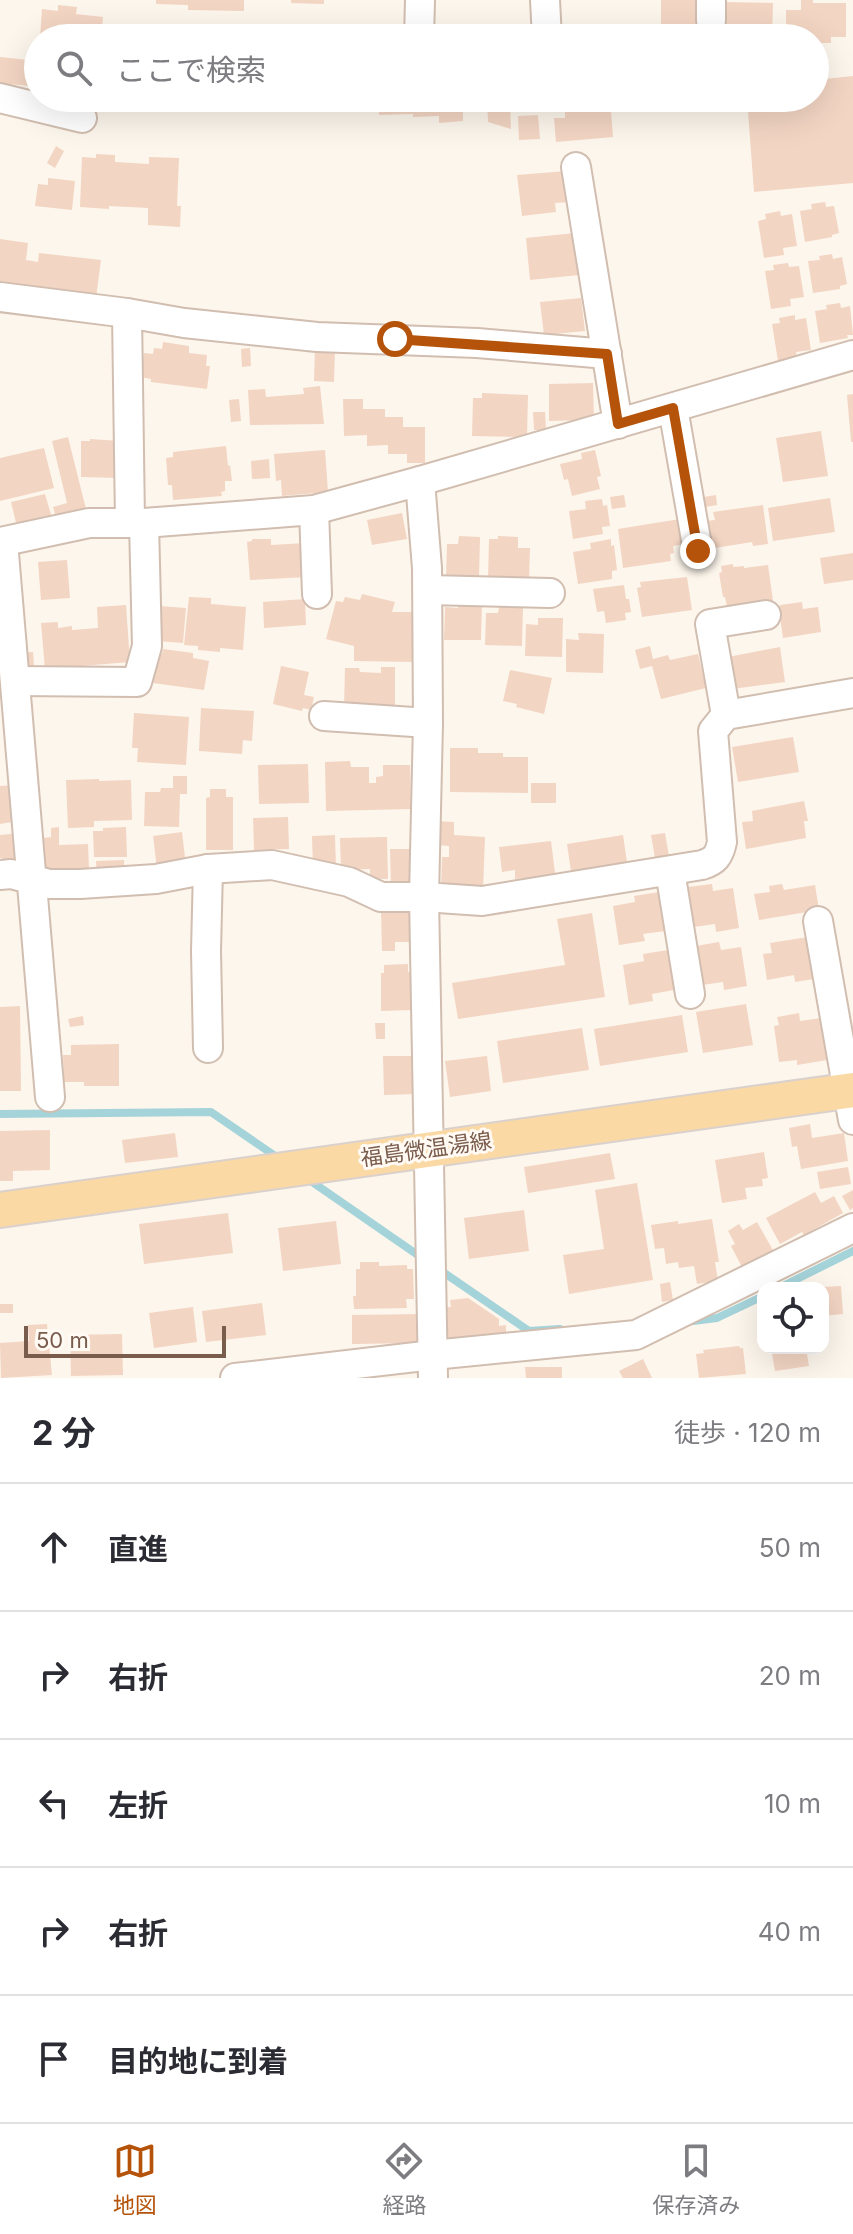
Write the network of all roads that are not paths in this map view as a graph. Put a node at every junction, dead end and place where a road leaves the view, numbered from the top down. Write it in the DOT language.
graph roads {
  1 [pos="420,0"];
  2 [pos="545,0"];
  3 [pos="419,24"];
  4 [pos="546,24"];
  5 [pos="0,98"];
  6 [pos="24,104"];
  7 [pos="57,112"];
  8 [pos="82,118"];
  9 [pos="576,167"];
  10 [pos="0,297"];
  11 [pos="127,313"];
  12 [pos="607,354"];
  13 [pos="853,355"];
  14 [pos="673,408"];
  15 [pos="618,424"];
  16 [pos="420,481"];
  17 [pos="314,510"];
  18 [pos="137,522"];
  19 [pos="1,542"];
  20 [pos="698,551"];
  21 [pos="428,590"];
  22 [pos="550,593"];
  23 [pos="317,594"];
  24 [pos="766,615"];
  25 [pos="15,681"];
  26 [pos="853,693"];
  27 [pos="726,715"];
  28 [pos="324,716"];
  29 [pos="428,723"];
  30 [pos="208,869"];
  31 [pos="670,871"];
  32 [pos="0,875"];
  33 [pos="30,879"];
  34 [pos="424,897"];
  35 [pos="818,921"];
  36 [pos="690,994"];
  37 [pos="208,1048"];
  38 [pos="50,1097"];
  39 [pos="851,1100"];
  40 [pos="427,1149"];
  41 [pos="0,1210"];
  42 [pos="853,1228"];
  43 [pos="433,1366"];
  44 [pos="235,1378"];
  1 -- 3 [label="street"];
  2 -- 4 [label="street"];
  5 -- 6 [label="street"];
  7 -- 8 [label="street"];
  9 -- 12 [label="street"];
  10 -- 11 [label="street"];
  11 -- 12 [label="street"];
  11 -- 18 [label="street"];
  12 -- 15 [label="street"];
  13 -- 14 [label="street"];
  14 -- 15 [label="street"];
  14 -- 20 [label="street"];
  15 -- 16 [label="street"];
  16 -- 17 [label="street"];
  16 -- 21 [label="street"];
  17 -- 18 [label="street"];
  17 -- 23 [label="street"];
  18 -- 19 [label="street"];
  18 -- 25 [label="street"];
  19 -- 25 [label="street"];
  21 -- 22 [label="street"];
  21 -- 29 [label="street"];
  24 -- 27 [label="street"];
  25 -- 33 [label="street"];
  26 -- 27 [label="street"];
  27 -- 31 [label="street"];
  28 -- 29 [label="street"];
  29 -- 34 [label="street"];
  30 -- 33 [label="street"];
  30 -- 34 [label="street"];
  30 -- 37 [label="street"];
  31 -- 34 [label="street"];
  31 -- 36 [label="street"];
  32 -- 33 [label="street"];
  33 -- 38 [label="street"];
  34 -- 40 [label="street"];
  35 -- 39 [label="street"];
  39 -- 40 [label="main road, 福島微温湯線"];
  40 -- 41 [label="main road, 福島微温湯線"];
  40 -- 43 [label="street"];
  42 -- 43 [label="street"];
  43 -- 44 [label="street"];
}
